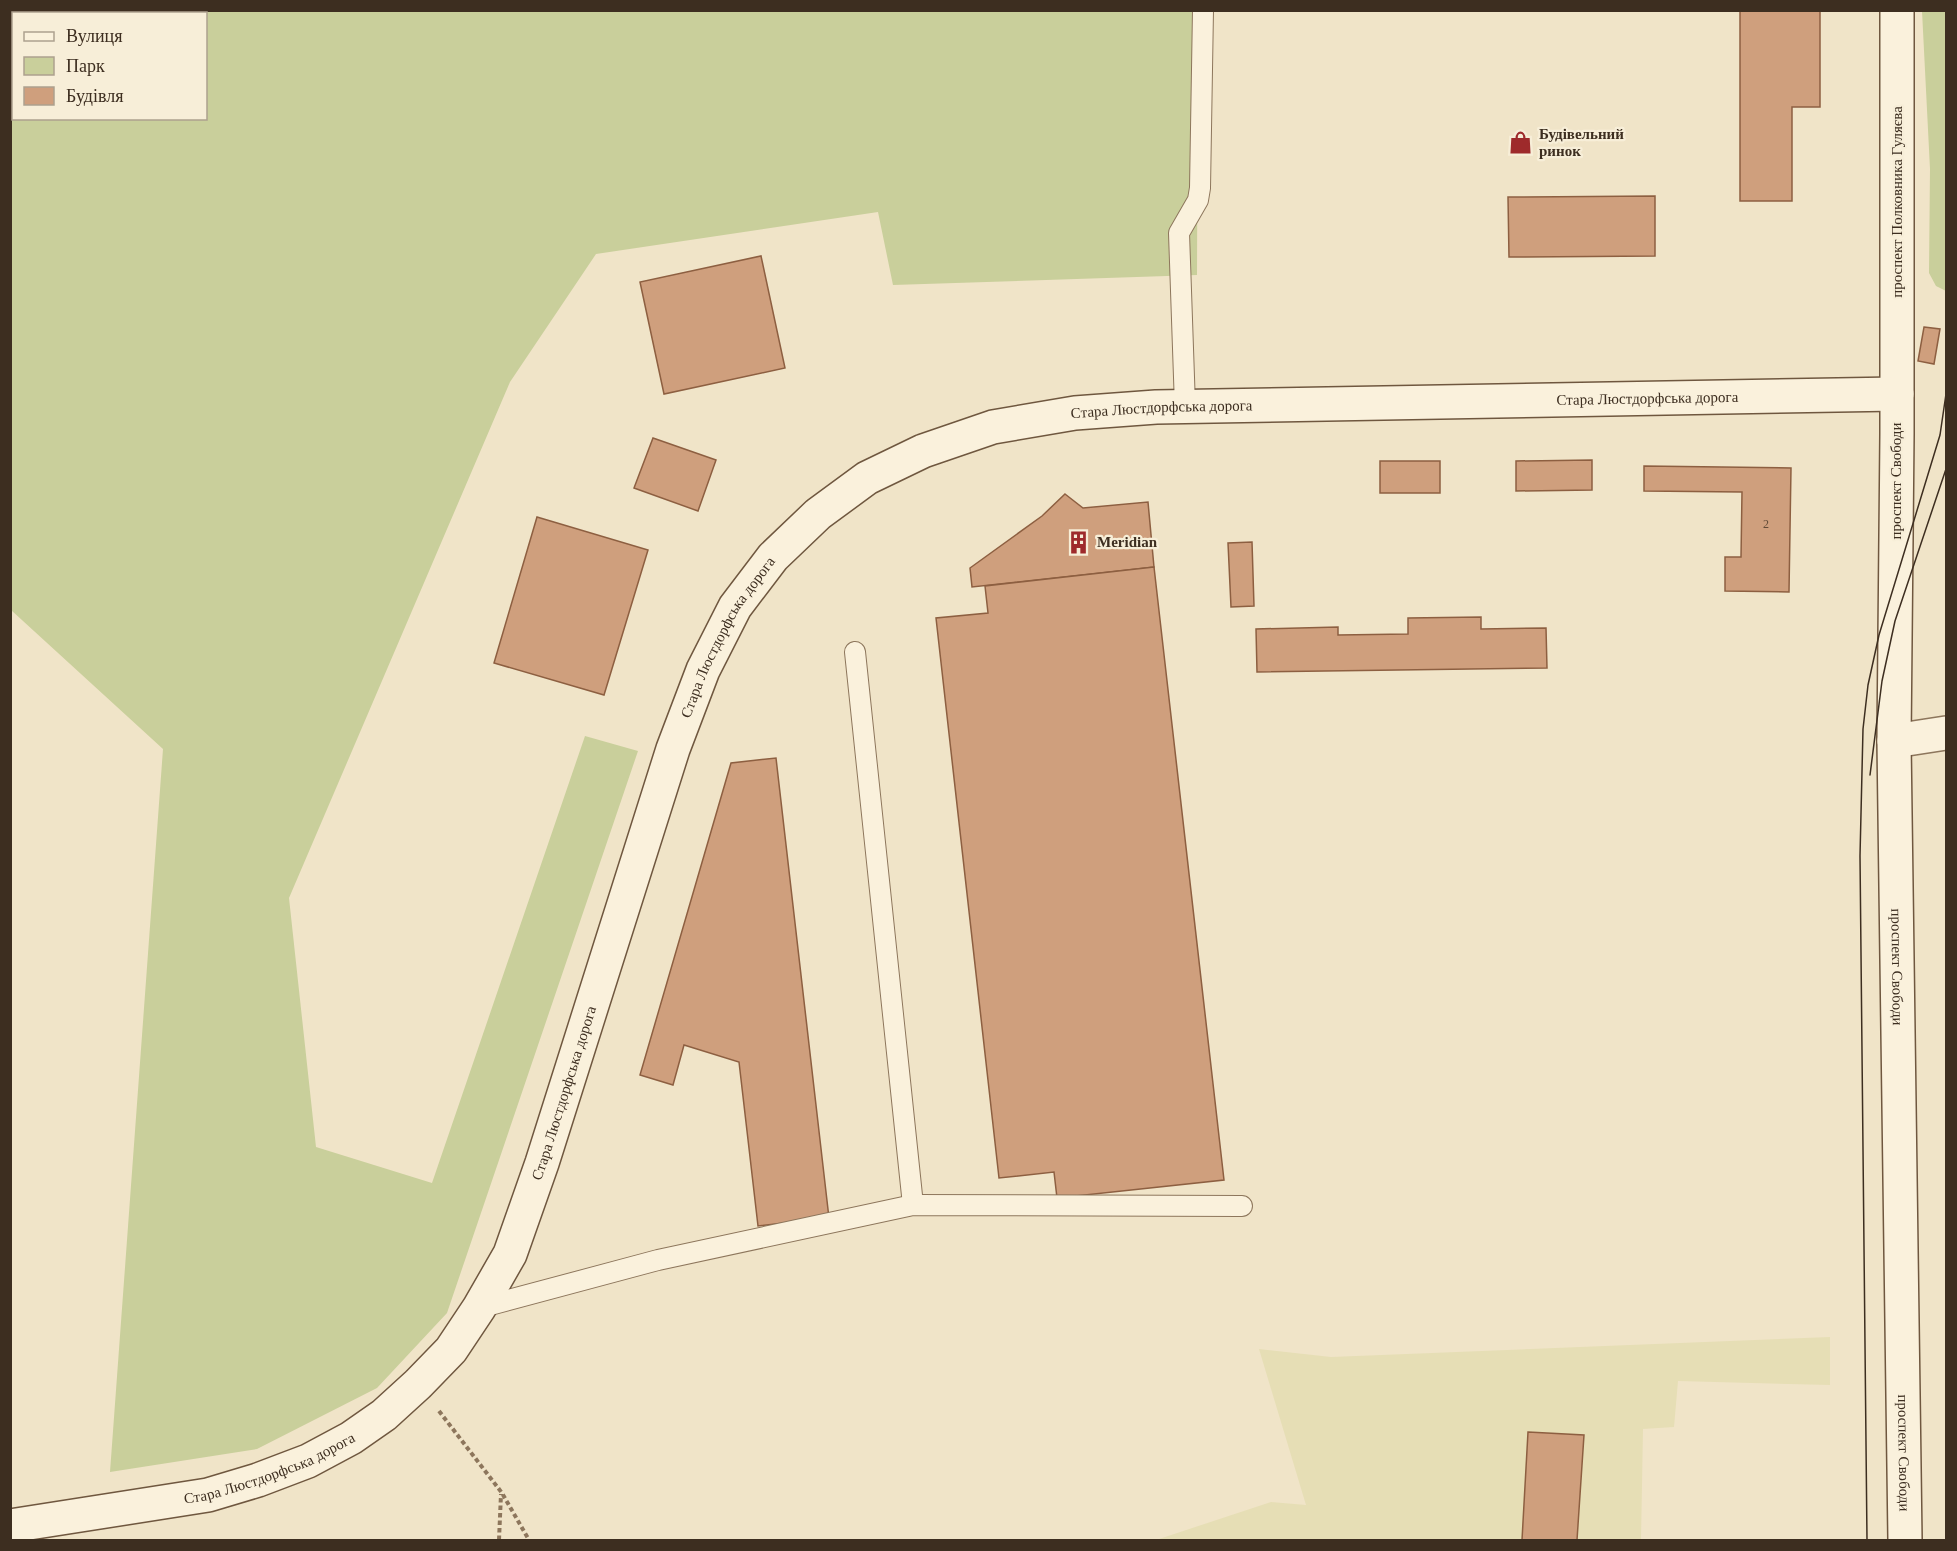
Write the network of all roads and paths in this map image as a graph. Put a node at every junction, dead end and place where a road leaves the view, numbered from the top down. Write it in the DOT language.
graph roads {
  1 [pos="1203,10"];
  2 [pos="1897,10"];
  3 [pos="1897,394"];
  4 [pos="1185,406"];
  5 [pos="855,652"];
  6 [pos="1947,733"];
  7 [pos="1894,741"];
  8 [pos="912,1205"];
  9 [pos="1242,1206"];
  10 [pos="479,1308"];
  11 [pos="418,1384"];
  12 [pos="502,1493"];
  13 [pos="10,1526"];
  14 [pos="499,1540"];
  15 [pos="529,1540"];
  16 [pos="1905,1540"];
  1 -- 4 [label="lane"];
  2 -- 3 [label="main road, проспект Полковника Гуляєва"];
  3 -- 4 [label="main road, Стара Люстдорфська дорога"];
  3 -- 7 [label="main road, проспект Свободи"];
  4 -- 10 [label="main road, Стара Люстдорфська дорога"];
  5 -- 8 [label="lane"];
  6 -- 7 [label="main road"];
  7 -- 16 [label="main road, проспект Свободи"];
  8 -- 9 [label="lane"];
  8 -- 10 [label="lane"];
  10 -- 11 [label="main road, Стара Люстдорфська дорога"];
  11 -- 12 [label="path"];
  11 -- 13 [label="main road, Стара Люстдорфська дорога"];
  12 -- 14 [label="path"];
  12 -- 15 [label="path"];
}
